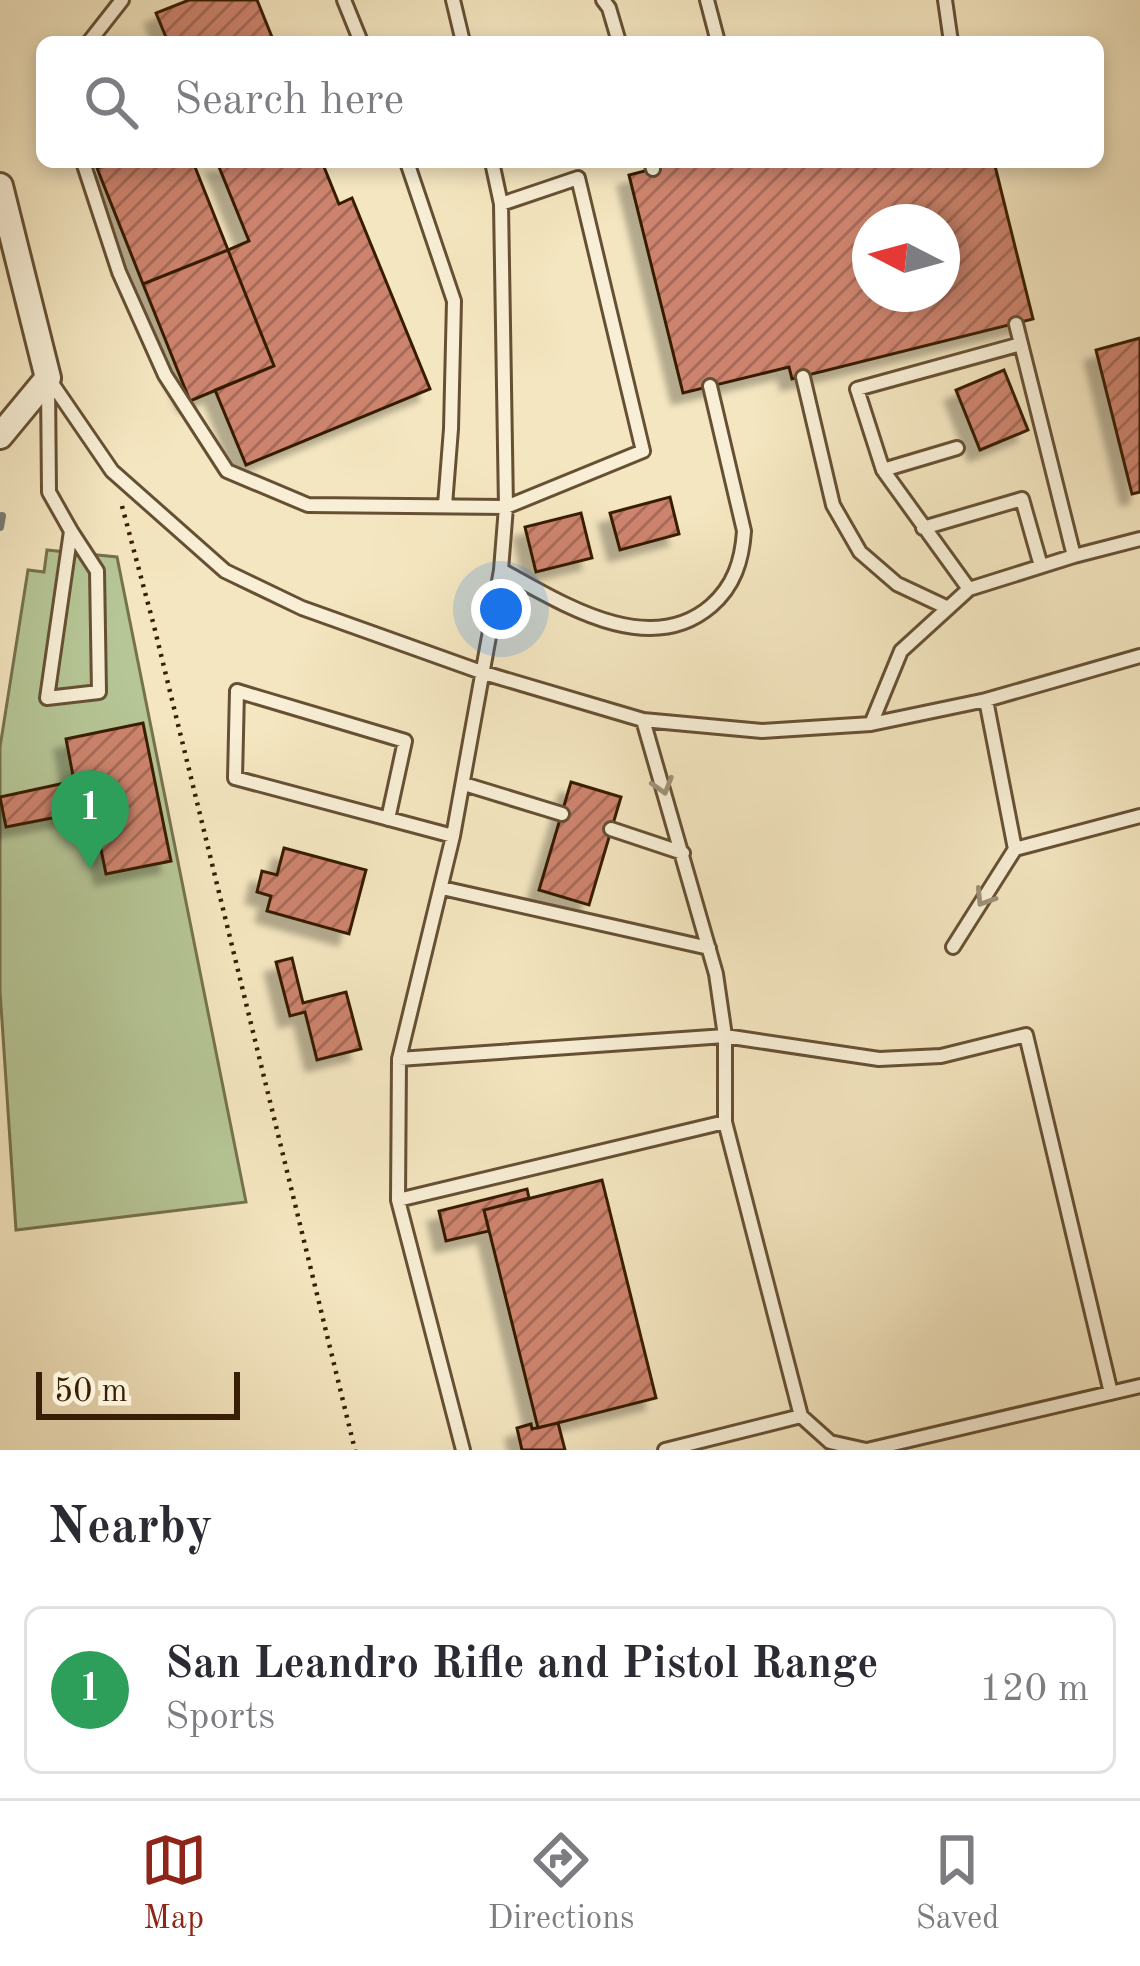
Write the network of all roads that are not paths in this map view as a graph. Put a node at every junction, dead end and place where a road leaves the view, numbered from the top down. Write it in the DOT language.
graph roads {
  1 [pos="122,0"];
  2 [pos="344,0"];
  3 [pos="453,0"];
  4 [pos="603,0"];
  5 [pos="707,0"];
  6 [pos="945,0"];
  7 [pos="94,36"];
  8 [pos="359,36"];
  9 [pos="462,36"];
  10 [pos="617,36"];
  11 [pos="716,36"];
  12 [pos="950,36"];
  13 [pos="84,168"];
  14 [pos="409,168"];
  15 [pos="493,168"];
  16 [pos="0,186"];
  17 [pos="502,204"];
  18 [pos="11,273"];
  19 [pos="1016,323"];
  20 [pos="1021,344"];
  21 [pos="803,376"];
  22 [pos="48,378"];
  23 [pos="710,386"];
  24 [pos="0,436"];
  25 [pos="957,448"];
  26 [pos="883,470"];
  27 [pos="445,505"];
  28 [pos="506,507"];
  29 [pos="922,528"];
  30 [pos="71,531"];
  31 [pos="1140,539"];
  32 [pos="1073,556"];
  33 [pos="1042,566"];
  34 [pos="501,569"];
  35 [pos="969,589"];
  36 [pos="948,608"];
  37 [pos="1140,656"];
  38 [pos="484,673"];
  39 [pos="986,700"];
  40 [pos="643,720"];
  41 [pos="871,724"];
  42 [pos="464,784"];
  43 [pos="562,814"];
  44 [pos="1140,816"];
  45 [pos="388,819"];
  46 [pos="611,830"];
  47 [pos="453,836"];
  48 [pos="1015,849"];
  49 [pos="683,853"];
  50 [pos="442,888"];
  51 [pos="953,947"];
  52 [pos="709,948"];
  53 [pos="725,1036"];
  54 [pos="399,1058"];
  55 [pos="725,1122"];
  56 [pos="398,1200"];
  57 [pos="1140,1386"];
  58 [pos="1111,1393"];
  59 [pos="801,1416"];
  60 [pos="464,1450"];
  61 [pos="665,1450"];
  62 [pos="866,1450"];
  1 -- 7 [label="lane"];
  2 -- 8 [label="lane"];
  3 -- 9 [label="lane"];
  4 -- 10 [label="lane"];
  5 -- 11 [label="lane"];
  6 -- 12 [label="lane"];
  13 -- 27 [label="lane"];
  14 -- 27 [label="lane"];
  15 -- 17 [label="lane"];
  16 -- 18 [label="street"];
  17 -- 28 [label="lane"];
  17 -- 28 [label="lane"];
  18 -- 22 [label="street"];
  19 -- 20 [label="lane"];
  20 -- 26 [label="lane"];
  20 -- 32 [label="lane"];
  21 -- 36 [label="lane"];
  22 -- 24 [label="street"];
  22 -- 30 [label="lane"];
  22 -- 38 [label="lane"];
  23 -- 34 [label="lane"];
  25 -- 26 [label="lane"];
  26 -- 29 [label="lane"];
  27 -- 28 [label="lane"];
  28 -- 34 [label="lane"];
  29 -- 33 [label="lane"];
  29 -- 35 [label="lane"];
  30 -- 30 [label="lane"];
  31 -- 32 [label="lane"];
  32 -- 33 [label="lane"];
  33 -- 35 [label="lane"];
  34 -- 38 [label="lane"];
  35 -- 36 [label="lane"];
  36 -- 41 [label="lane"];
  37 -- 39 [label="lane"];
  38 -- 40 [label="lane"];
  38 -- 42 [label="lane"];
  39 -- 41 [label="lane"];
  39 -- 48 [label="lane"];
  40 -- 41 [label="lane"];
  40 -- 49 [label="lane, one-way"];
  42 -- 43 [label="lane"];
  42 -- 47 [label="lane"];
  44 -- 48 [label="lane"];
  45 -- 45 [label="lane"];
  45 -- 47 [label="lane"];
  46 -- 49 [label="lane"];
  47 -- 50 [label="lane"];
  48 -- 51 [label="lane, one-way"];
  49 -- 52 [label="lane"];
  50 -- 52 [label="lane"];
  50 -- 54 [label="lane"];
  52 -- 53 [label="lane"];
  53 -- 54 [label="lane"];
  53 -- 55 [label="lane"];
  53 -- 58 [label="lane"];
  54 -- 56 [label="lane"];
  55 -- 56 [label="lane"];
  55 -- 59 [label="lane"];
  56 -- 60 [label="lane"];
  57 -- 58 [label="lane"];
  58 -- 62 [label="lane"];
  59 -- 61 [label="lane"];
  59 -- 62 [label="lane"];
}
